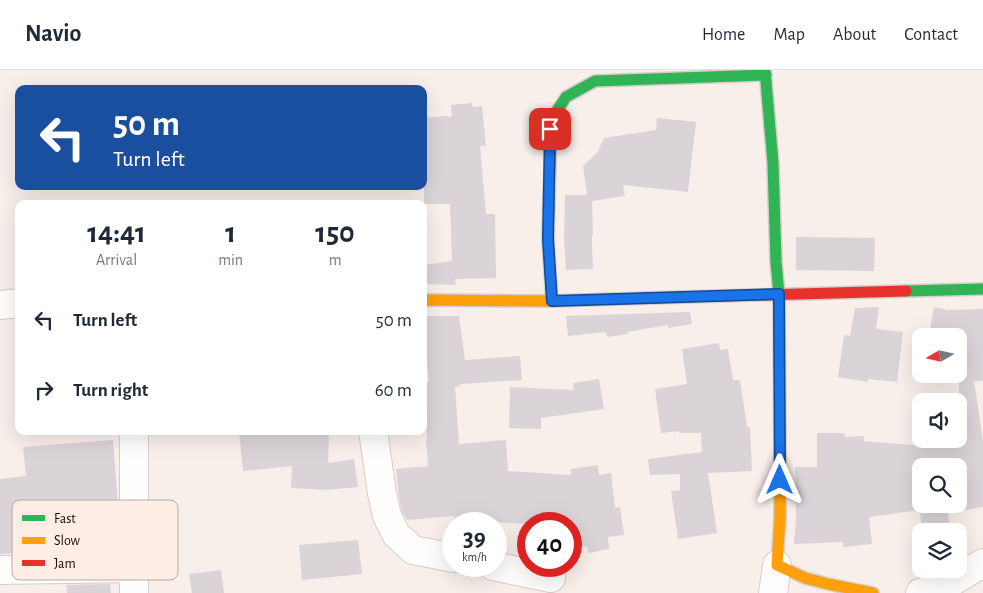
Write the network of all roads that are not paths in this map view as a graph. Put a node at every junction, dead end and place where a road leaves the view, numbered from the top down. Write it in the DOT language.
graph roads {
  1 [pos="765,72"];
  2 [pos="983,289"];
  3 [pos="779,294"];
  4 [pos="427,300"];
  5 [pos="552,301"];
  6 [pos="15,303"];
  7 [pos="0,305"];
  8 [pos="134,435"];
  9 [pos="374,435"];
  10 [pos="134,500"];
  11 [pos="442,556"];
  12 [pos="983,563"];
  13 [pos="777,565"];
  14 [pos="507,569"];
  15 [pos="551,578"];
  16 [pos="773,593"];
  17 [pos="873,593"];
  18 [pos="920,593"];
  1 -- 3 [label="street"];
  1 -- 5 [label="street"];
  2 -- 3 [label="street"];
  3 -- 5 [label="street"];
  3 -- 13 [label="street"];
  4 -- 5 [label="street"];
  6 -- 7 [label="street"];
  8 -- 10 [label="street"];
  9 -- 11 [label="street"];
  12 -- 18 [label="street"];
  13 -- 16 [label="street"];
  13 -- 17 [label="street"];
  14 -- 15 [label="street"];
}
